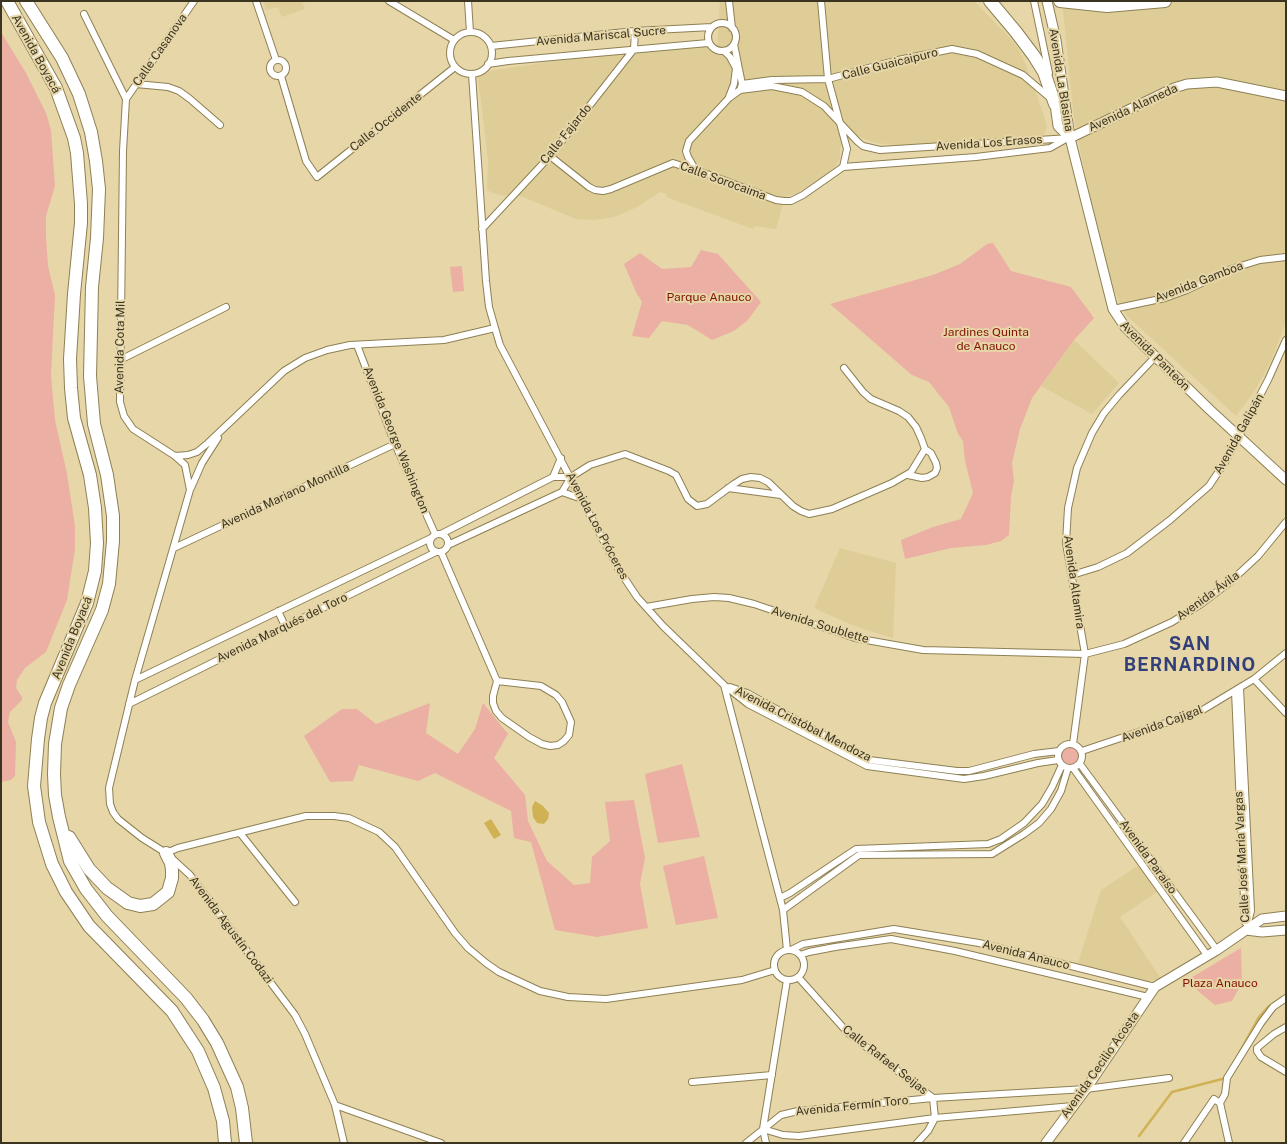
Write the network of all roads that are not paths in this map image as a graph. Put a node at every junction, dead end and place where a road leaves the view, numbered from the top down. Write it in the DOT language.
graph roads {
  1 [pos="7,1"];
  2 [pos="26,1"];
  3 [pos="194,1"];
  4 [pos="256,1"];
  5 [pos="389,1"];
  6 [pos="468,1"];
  7 [pos="729,1"];
  8 [pos="822,1"];
  9 [pos="990,1"];
  10 [pos="1034,1"];
  11 [pos="1046,1"];
  12 [pos="1165,1"];
  13 [pos="1062,2"];
  14 [pos="729,11"];
  15 [pos="84,14"];
  16 [pos="716,25"];
  17 [pos="732,28"];
  18 [pos="636,31"];
  19 [pos="470,32"];
  20 [pos="454,40"];
  21 [pos="708,42"];
  22 [pos="734,44"];
  23 [pos="490,46"];
  24 [pos="634,49"];
  25 [pos="724,51"];
  26 [pos="276,60"];
  27 [pos="488,64"];
  28 [pos="455,67"];
  29 [pos="472,74"];
  30 [pos="281,76"];
  31 [pos="828,79"];
  32 [pos="136,84"];
  33 [pos="741,87"];
  34 [pos="1286,96"];
  35 [pos="729,98"];
  36 [pos="126,99"];
  37 [pos="1055,104"];
  38 [pos="840,121"];
  39 [pos="220,125"];
  40 [pos="1070,138"];
  41 [pos="550,156"];
  42 [pos="843,167"];
  43 [pos="696,170"];
  44 [pos="482,229"];
  45 [pos="1286,258"];
  46 [pos="226,307"];
  47 [pos="1113,309"];
  48 [pos="495,328"];
  49 [pos="1286,340"];
  50 [pos="357,345"];
  51 [pos="1155,357"];
  52 [pos="120,360"];
  53 [pos="844,368"];
  54 [pos="221,432"];
  55 [pos="1239,436"];
  56 [pos="395,444"];
  57 [pos="925,449"];
  58 [pos="175,456"];
  59 [pos="561,458"];
  60 [pos="908,475"];
  61 [pos="553,477"];
  62 [pos="571,477"];
  63 [pos="1286,480"];
  64 [pos="727,488"];
  65 [pos="190,490"];
  66 [pos="562,492"];
  67 [pos="781,495"];
  68 [pos="583,499"];
  69 [pos="1286,522"];
  70 [pos="436,536"];
  71 [pos="448,545"];
  72 [pos="174,548"];
  73 [pos="438,552"];
  74 [pos="1072,575"];
  75 [pos="646,607"];
  76 [pos="278,612"];
  77 [pos="285,626"];
  78 [pos="1286,653"];
  79 [pos="1085,654"];
  80 [pos="1254,679"];
  81 [pos="135,680"];
  82 [pos="497,681"];
  83 [pos="724,685"];
  84 [pos="1238,689"];
  85 [pos="129,704"];
  86 [pos="1286,713"];
  87 [pos="1073,744"];
  88 [pos="1059,751"];
  89 [pos="1082,751"];
  90 [pos="1080,764"];
  91 [pos="1065,765"];
  92 [pos="59,817"];
  93 [pos="240,833"];
  94 [pos="166,853"];
  95 [pos="780,898"];
  96 [pos="295,902"];
  97 [pos="783,910"];
  98 [pos="1286,916"];
  99 [pos="1246,930"];
  100 [pos="1286,930"];
  101 [pos="979,943"];
  102 [pos="789,950"];
  103 [pos="1217,950"];
  104 [pos="800,955"];
  105 [pos="1207,955"];
  106 [pos="976,956"];
  107 [pos="775,970"];
  108 [pos="798,977"];
  109 [pos="787,980"];
  110 [pos="1155,987"];
  111 [pos="1148,997"];
  112 [pos="1286,998"];
  113 [pos="1286,1027"];
  114 [pos="1286,1072"];
  115 [pos="772,1075"];
  116 [pos="1169,1078"];
  117 [pos="692,1082"];
  118 [pos="1086,1089"];
  119 [pos="933,1098"];
  120 [pos="1220,1103"];
  121 [pos="335,1105"];
  122 [pos="1073,1106"];
  123 [pos="935,1118"];
  124 [pos="763,1128"];
  125 [pos="225,1143"];
  126 [pos="246,1143"];
  127 [pos="344,1143"];
  128 [pos="441,1143"];
  129 [pos="746,1143"];
  130 [pos="766,1143"];
  131 [pos="916,1143"];
  132 [pos="1046,1143"];
  133 [pos="1184,1143"];
  134 [pos="1229,1143"];
  1 -- 125 [label="highway, Avenida Boyacá"];
  2 -- 92 [label="highway, Avenida Boyacá"];
  3 -- 32 [label="street, Calle Casanova"];
  4 -- 26 [label="street"];
  5 -- 20 [label="street"];
  6 -- 19 [label="street"];
  7 -- 14 [label="street"];
  8 -- 31 [label="street"];
  9 -- 37 [label="highway"];
  10 -- 37 [label="street, Avenida La Blasina"];
  11 -- 40 [label="main road, Avenida La Blasina"];
  12 -- 13 [label="highway"];
  14 -- 16 [label="street"];
  14 -- 17 [label="street"];
  15 -- 36 [label="street, Avenida Cota Mil"];
  16 -- 17 [label="street"];
  16 -- 18 [label="street, Avenida Mariscal Sucre"];
  16 -- 21 [label="street"];
  17 -- 22 [label="street"];
  18 -- 23 [label="street, Avenida Mariscal Sucre"];
  18 -- 24 [label="street"];
  19 -- 20 [label="street"];
  19 -- 23 [label="street"];
  20 -- 28 [label="street"];
  21 -- 24 [label="street, Avenida Mariscal Sucre"];
  21 -- 25 [label="street"];
  22 -- 25 [label="street"];
  22 -- 33 [label="street"];
  23 -- 27 [label="street"];
  24 -- 27 [label="street, Avenida Mariscal Sucre"];
  24 -- 41 [label="street, Calle Fajardo"];
  25 -- 35 [label="street"];
  26 -- 30 [label="street"];
  26 -- 30 [label="street"];
  27 -- 29 [label="street"];
  28 -- 29 [label="street"];
  28 -- 30 [label="street, Calle Occidente"];
  29 -- 44 [label="street, Avenida Los Próceres"];
  31 -- 33 [label="street, Calle Guaicaipuro"];
  31 -- 37 [label="street, Calle Guaicaipuro"];
  31 -- 38 [label="street"];
  32 -- 36 [label="street, Calle Casanova"];
  32 -- 39 [label="street"];
  33 -- 35 [label="street"];
  33 -- 38 [label="street"];
  34 -- 40 [label="main road, Avenida Alameda"];
  35 -- 43 [label="street"];
  36 -- 52 [label="street, Avenida Cota Mil"];
  37 -- 40 [label="main road, Avenida La Blasina"];
  38 -- 40 [label="street, Avenida Los Erasos"];
  38 -- 42 [label="street"];
  40 -- 42 [label="street, Avenida Los Erasos"];
  40 -- 47 [label="main road, Avenida Panteón"];
  41 -- 43 [label="street, Calle Sorocaima"];
  41 -- 44 [label="street, Calle Fajardo"];
  42 -- 43 [label="street, Calle Sorocaima"];
  44 -- 48 [label="street, Avenida Los Próceres"];
  45 -- 47 [label="street, Avenida Gamboa"];
  46 -- 52 [label="street"];
  47 -- 51 [label="main road, Avenida Panteón"];
  48 -- 50 [label="street"];
  48 -- 59 [label="street, Avenida Los Próceres"];
  49 -- 55 [label="street, Avenida Galipán"];
  50 -- 54 [label="street"];
  50 -- 56 [label="street, Avenida George Washington"];
  51 -- 55 [label="main road, Avenida Panteón"];
  51 -- 74 [label="street, Avenida Altamira"];
  52 -- 58 [label="street, Avenida Cota Mil"];
  53 -- 57 [label="street"];
  54 -- 58 [label="street"];
  54 -- 65 [label="street"];
  55 -- 63 [label="main road, Avenida Panteón"];
  55 -- 74 [label="street, Avenida Galipán"];
  56 -- 70 [label="street, Avenida George Washington"];
  56 -- 72 [label="street, Avenida Mariano Montilla"];
  57 -- 60 [label="street"];
  57 -- 60 [label="street"];
  58 -- 65 [label="street, Avenida Cota Mil"];
  59 -- 61 [label="street"];
  59 -- 62 [label="street, Avenida Los Próceres"];
  60 -- 67 [label="street"];
  61 -- 62 [label="street, Avenida Marqués del Toro"];
  61 -- 70 [label="street, Avenida Marqués del Toro"];
  62 -- 64 [label="street"];
  62 -- 66 [label="street"];
  62 -- 68 [label="street, Avenida Los Próceres"];
  64 -- 67 [label="street"];
  64 -- 67 [label="street"];
  65 -- 72 [label="street, Avenida Cota Mil"];
  66 -- 68 [label="street"];
  66 -- 71 [label="street, Avenida Marqués del Toro"];
  68 -- 75 [label="street, Avenida Los Próceres"];
  69 -- 79 [label="street, Avenida Ávila"];
  70 -- 71 [label="street"];
  70 -- 73 [label="street"];
  70 -- 76 [label="street, Avenida Marqués del Toro"];
  71 -- 73 [label="street, Avenida Marqués del Toro"];
  72 -- 81 [label="street, Avenida Cota Mil"];
  73 -- 77 [label="street, Avenida Marqués del Toro"];
  73 -- 82 [label="street"];
  74 -- 79 [label="street, Avenida Altamira"];
  75 -- 79 [label="street, Avenida Soublette"];
  75 -- 83 [label="street, Avenida Los Próceres"];
  76 -- 77 [label="street"];
  76 -- 81 [label="street, Avenida Marqués del Toro"];
  77 -- 85 [label="street, Avenida Marqués del Toro"];
  78 -- 80 [label="street, Avenida Cajigal"];
  79 -- 87 [label="street, Avenida Altamira"];
  80 -- 84 [label="street, Avenida Cajigal"];
  80 -- 86 [label="street"];
  81 -- 85 [label="street, Avenida Agustín Codazi"];
  82 -- 82 [label="street"];
  83 -- 88 [label="street, Avenida Cristóbal Mendoza"];
  83 -- 91 [label="street, Avenida Cristóbal Mendoza"];
  83 -- 95 [label="street"];
  84 -- 89 [label="street, Avenida Cajigal"];
  84 -- 99 [label="street, Calle José María Vargas"];
  85 -- 94 [label="street, Avenida Agustín Codazi"];
  87 -- 88 [label="street"];
  87 -- 89 [label="street"];
  88 -- 91 [label="street"];
  89 -- 90 [label="street"];
  90 -- 91 [label="street"];
  90 -- 103 [label="street, Avenida Paraíso"];
  91 -- 95 [label="street"];
  91 -- 97 [label="street"];
  91 -- 105 [label="street, Avenida Paraíso"];
  92 -- 94 [label="highway"];
  92 -- 126 [label="highway, Avenida Boyacá"];
  93 -- 94 [label="street"];
  93 -- 96 [label="street"];
  93 -- 107 [label="street"];
  94 -- 121 [label="street, Avenida Agustín Codazi"];
  95 -- 97 [label="street"];
  97 -- 102 [label="street"];
  98 -- 99 [label="main road"];
  99 -- 100 [label="main road"];
  99 -- 103 [label="main road"];
  101 -- 102 [label="street, Avenida Anauco"];
  101 -- 106 [label="street"];
  101 -- 110 [label="street, Avenida Anauco"];
  102 -- 104 [label="street"];
  102 -- 107 [label="street"];
  103 -- 105 [label="main road"];
  104 -- 106 [label="street, Avenida Anauco"];
  104 -- 108 [label="street"];
  105 -- 110 [label="main road"];
  106 -- 111 [label="street, Avenida Anauco"];
  107 -- 109 [label="street"];
  108 -- 109 [label="street"];
  108 -- 119 [label="street, Calle Rafael Seijas"];
  109 -- 115 [label="street"];
  110 -- 111 [label="main road, Avenida Cecilio Acosta"];
  111 -- 118 [label="main road, Avenida Cecilio Acosta"];
  112 -- 120 [label="street"];
  113 -- 114 [label="street"];
  115 -- 117 [label="street"];
  115 -- 124 [label="street"];
  116 -- 118 [label="street, Avenida Fermín Toro"];
  118 -- 119 [label="street, Avenida Fermín Toro"];
  118 -- 122 [label="main road, Avenida Cecilio Acosta"];
  119 -- 123 [label="street"];
  119 -- 124 [label="street, Avenida Fermín Toro"];
  120 -- 133 [label="street"];
  120 -- 134 [label="street"];
  121 -- 127 [label="street, Avenida Agustín Codazi"];
  121 -- 128 [label="street"];
  122 -- 123 [label="street, Avenida Fermín Toro"];
  122 -- 132 [label="main road, Avenida Cecilio Acosta"];
  123 -- 124 [label="street, Avenida Fermín Toro"];
  123 -- 131 [label="street"];
  124 -- 129 [label="street"];
  124 -- 130 [label="street"];
}
